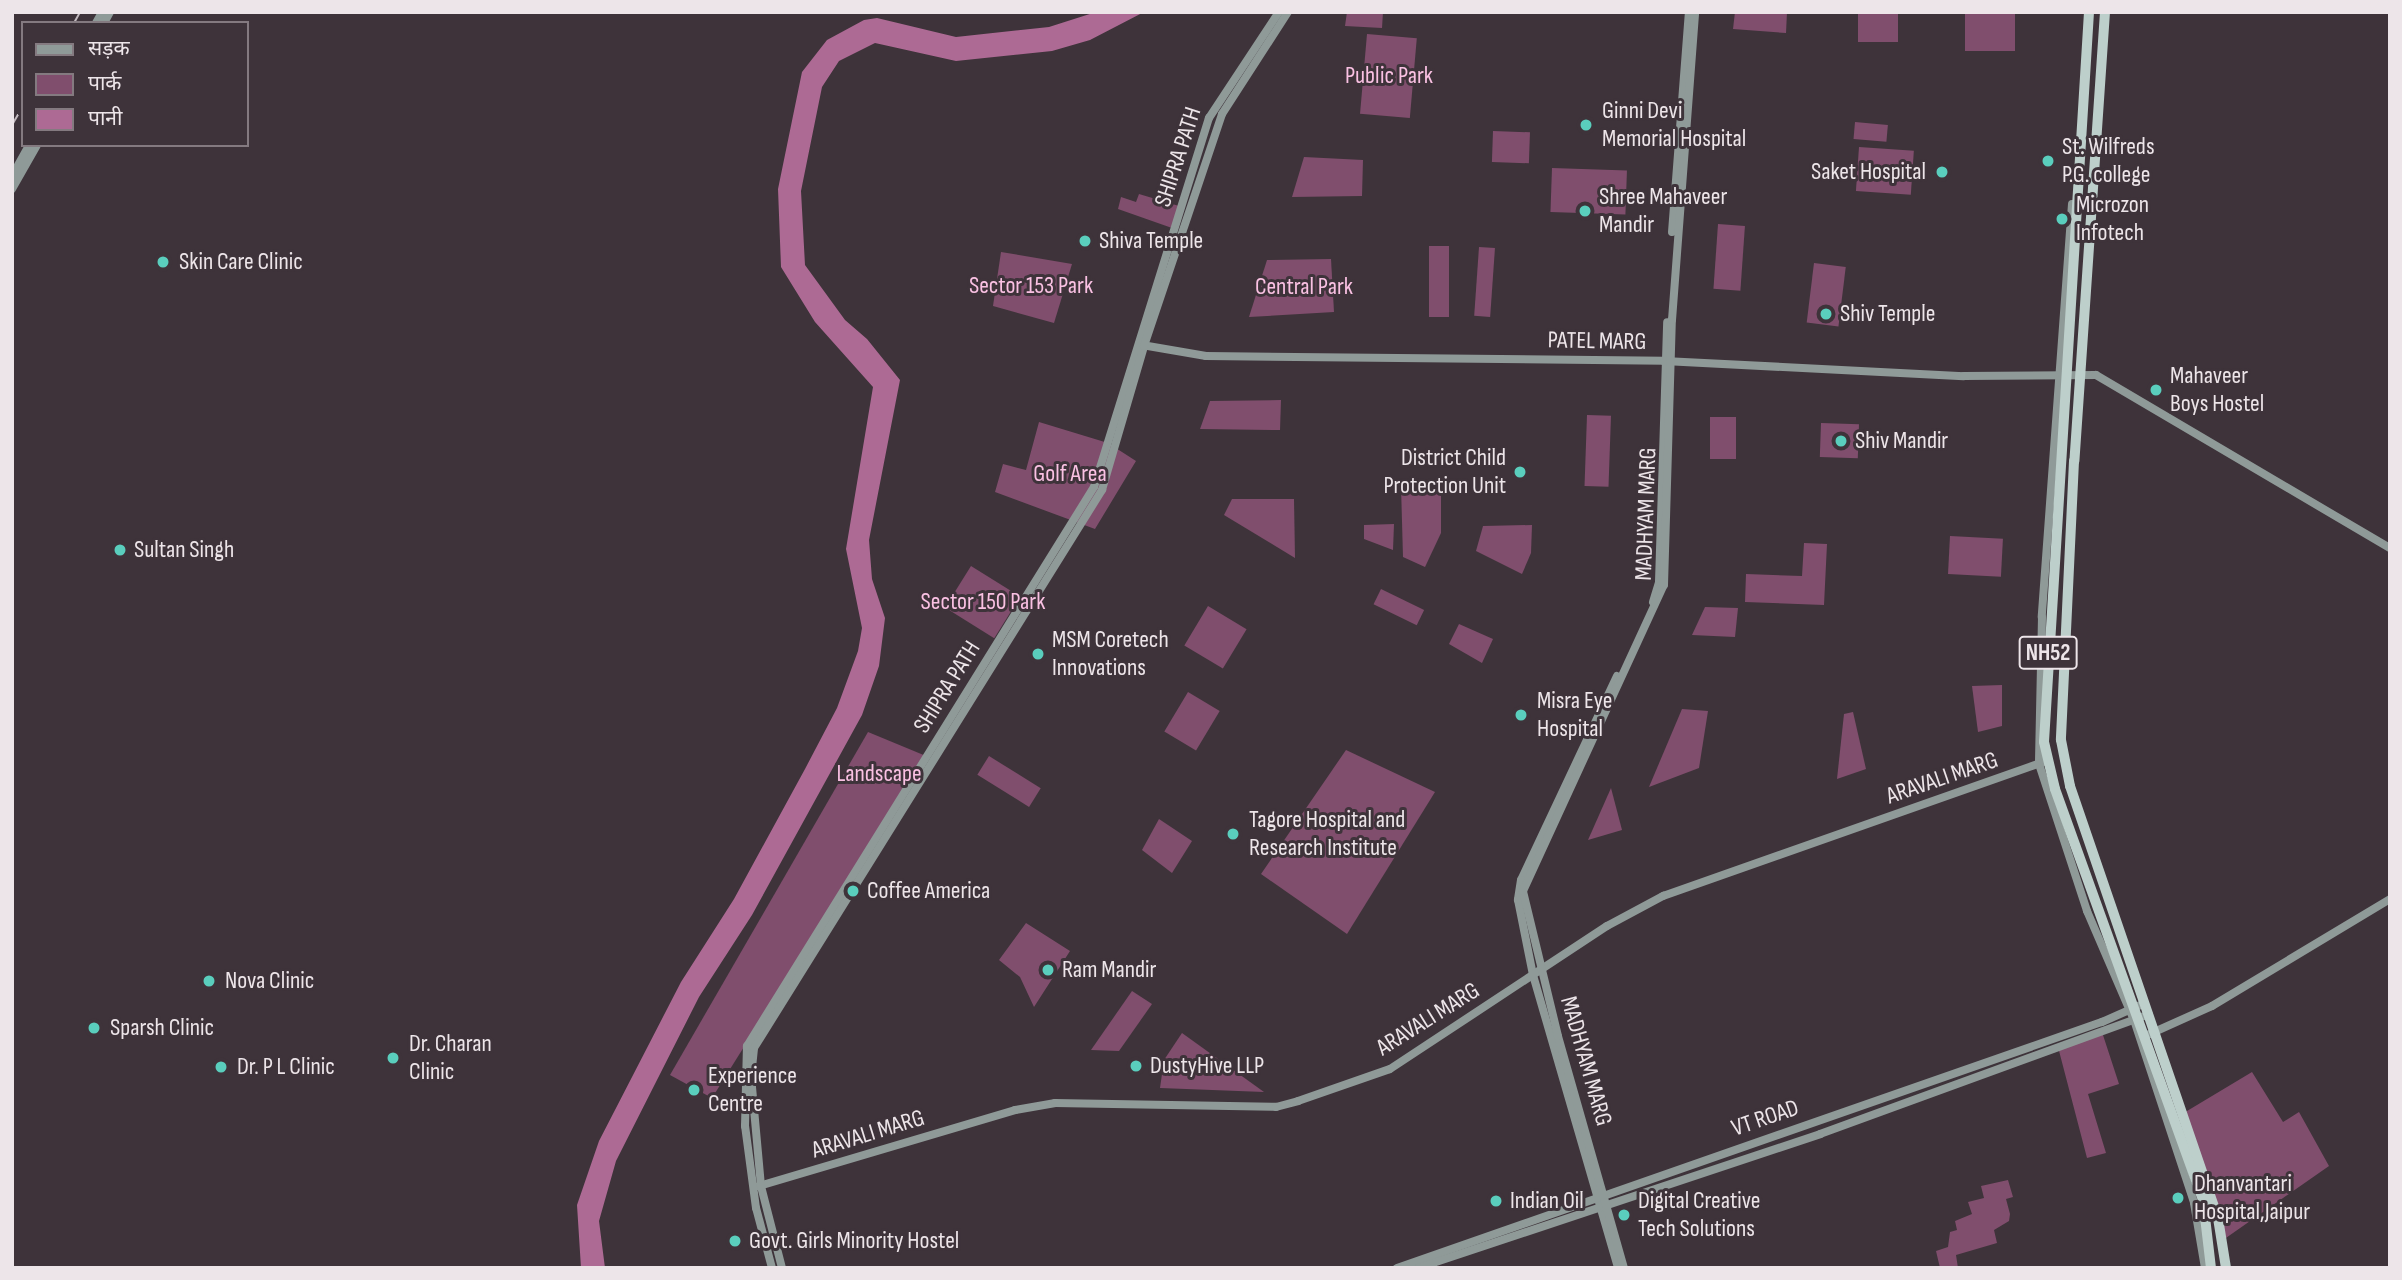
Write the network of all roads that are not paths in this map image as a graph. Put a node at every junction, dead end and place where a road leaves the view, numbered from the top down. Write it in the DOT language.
graph roads {
  1 [pos="1279,12"];
  2 [pos="1288,12"];
  3 [pos="1689,12"];
  4 [pos="1695,12"];
  5 [pos="2087,12"];
  6 [pos="2105,12"];
  7 [pos="28,147"];
  8 [pos="36,147"];
  9 [pos="12,176"];
  10 [pos="12,189"];
  11 [pos="1140,344"];
  12 [pos="1667,361"];
  13 [pos="2083,376"];
  14 [pos="2063,377"];
  15 [pos="2390,548"];
  16 [pos="2043,762"];
  17 [pos="2390,899"];
  18 [pos="1536,972"];
  19 [pos="2145,1003"];
  20 [pos="2133,1014"];
  21 [pos="2149,1014"];
  22 [pos="2156,1033"];
  23 [pos="2143,1037"];
  24 [pos="757,1187"];
  25 [pos="1603,1200"];
  26 [pos="1505,1234"];
  27 [pos="772,1268"];
  28 [pos="782,1268"];
  29 [pos="1397,1268"];
  30 [pos="1418,1268"];
  31 [pos="1618,1268"];
  32 [pos="1624,1268"];
  33 [pos="2208,1268"];
  34 [pos="2226,1268"];
  1 -- 11 [label="street, SHIPRA PATH"];
  2 -- 11 [label="street, SHIPRA PATH"];
  3 -- 12 [label="street, MADHYAM MARG"];
  4 -- 12 [label="street, MADHYAM MARG"];
  5 -- 14 [label="highway, NH52"];
  6 -- 13 [label="highway, NH52"];
  7 -- 9 [label="street"];
  8 -- 10 [label="street"];
  11 -- 12 [label="street, PATEL MARG"];
  11 -- 24 [label="street, SHIPRA PATH"];
  12 -- 14 [label="street, PATEL MARG"];
  12 -- 18 [label="street, MADHYAM MARG"];
  13 -- 14 [label="street, PATEL MARG"];
  13 -- 15 [label="street, PATEL MARG"];
  13 -- 19 [label="highway, NH52"];
  14 -- 16 [label="highway, NH52"];
  16 -- 18 [label="street, ARAVALI MARG"];
  16 -- 20 [label="highway, NH52"];
  17 -- 22 [label="street"];
  18 -- 24 [label="street, ARAVALI MARG"];
  18 -- 25 [label="street, MADHYAM MARG"];
  19 -- 20 [label="street, VT ROAD"];
  19 -- 21 [label="highway, NH52"];
  20 -- 21 [label="street, VT ROAD"];
  20 -- 23 [label="highway, NH52"];
  20 -- 25 [label="street, VT ROAD"];
  20 -- 33 [label="street"];
  21 -- 22 [label="highway, NH52"];
  22 -- 23 [label="street"];
  22 -- 34 [label="highway, NH52"];
  23 -- 33 [label="highway, NH52"];
  24 -- 27 [label="street, SHIPRA PATH"];
  24 -- 28 [label="street, SHIPRA PATH"];
  25 -- 26 [label="street, VT ROAD"];
  25 -- 31 [label="street, MADHYAM MARG"];
  25 -- 32 [label="street, MADHYAM MARG"];
  26 -- 29 [label="street, VT ROAD"];
  26 -- 30 [label="street, VT ROAD"];
}
